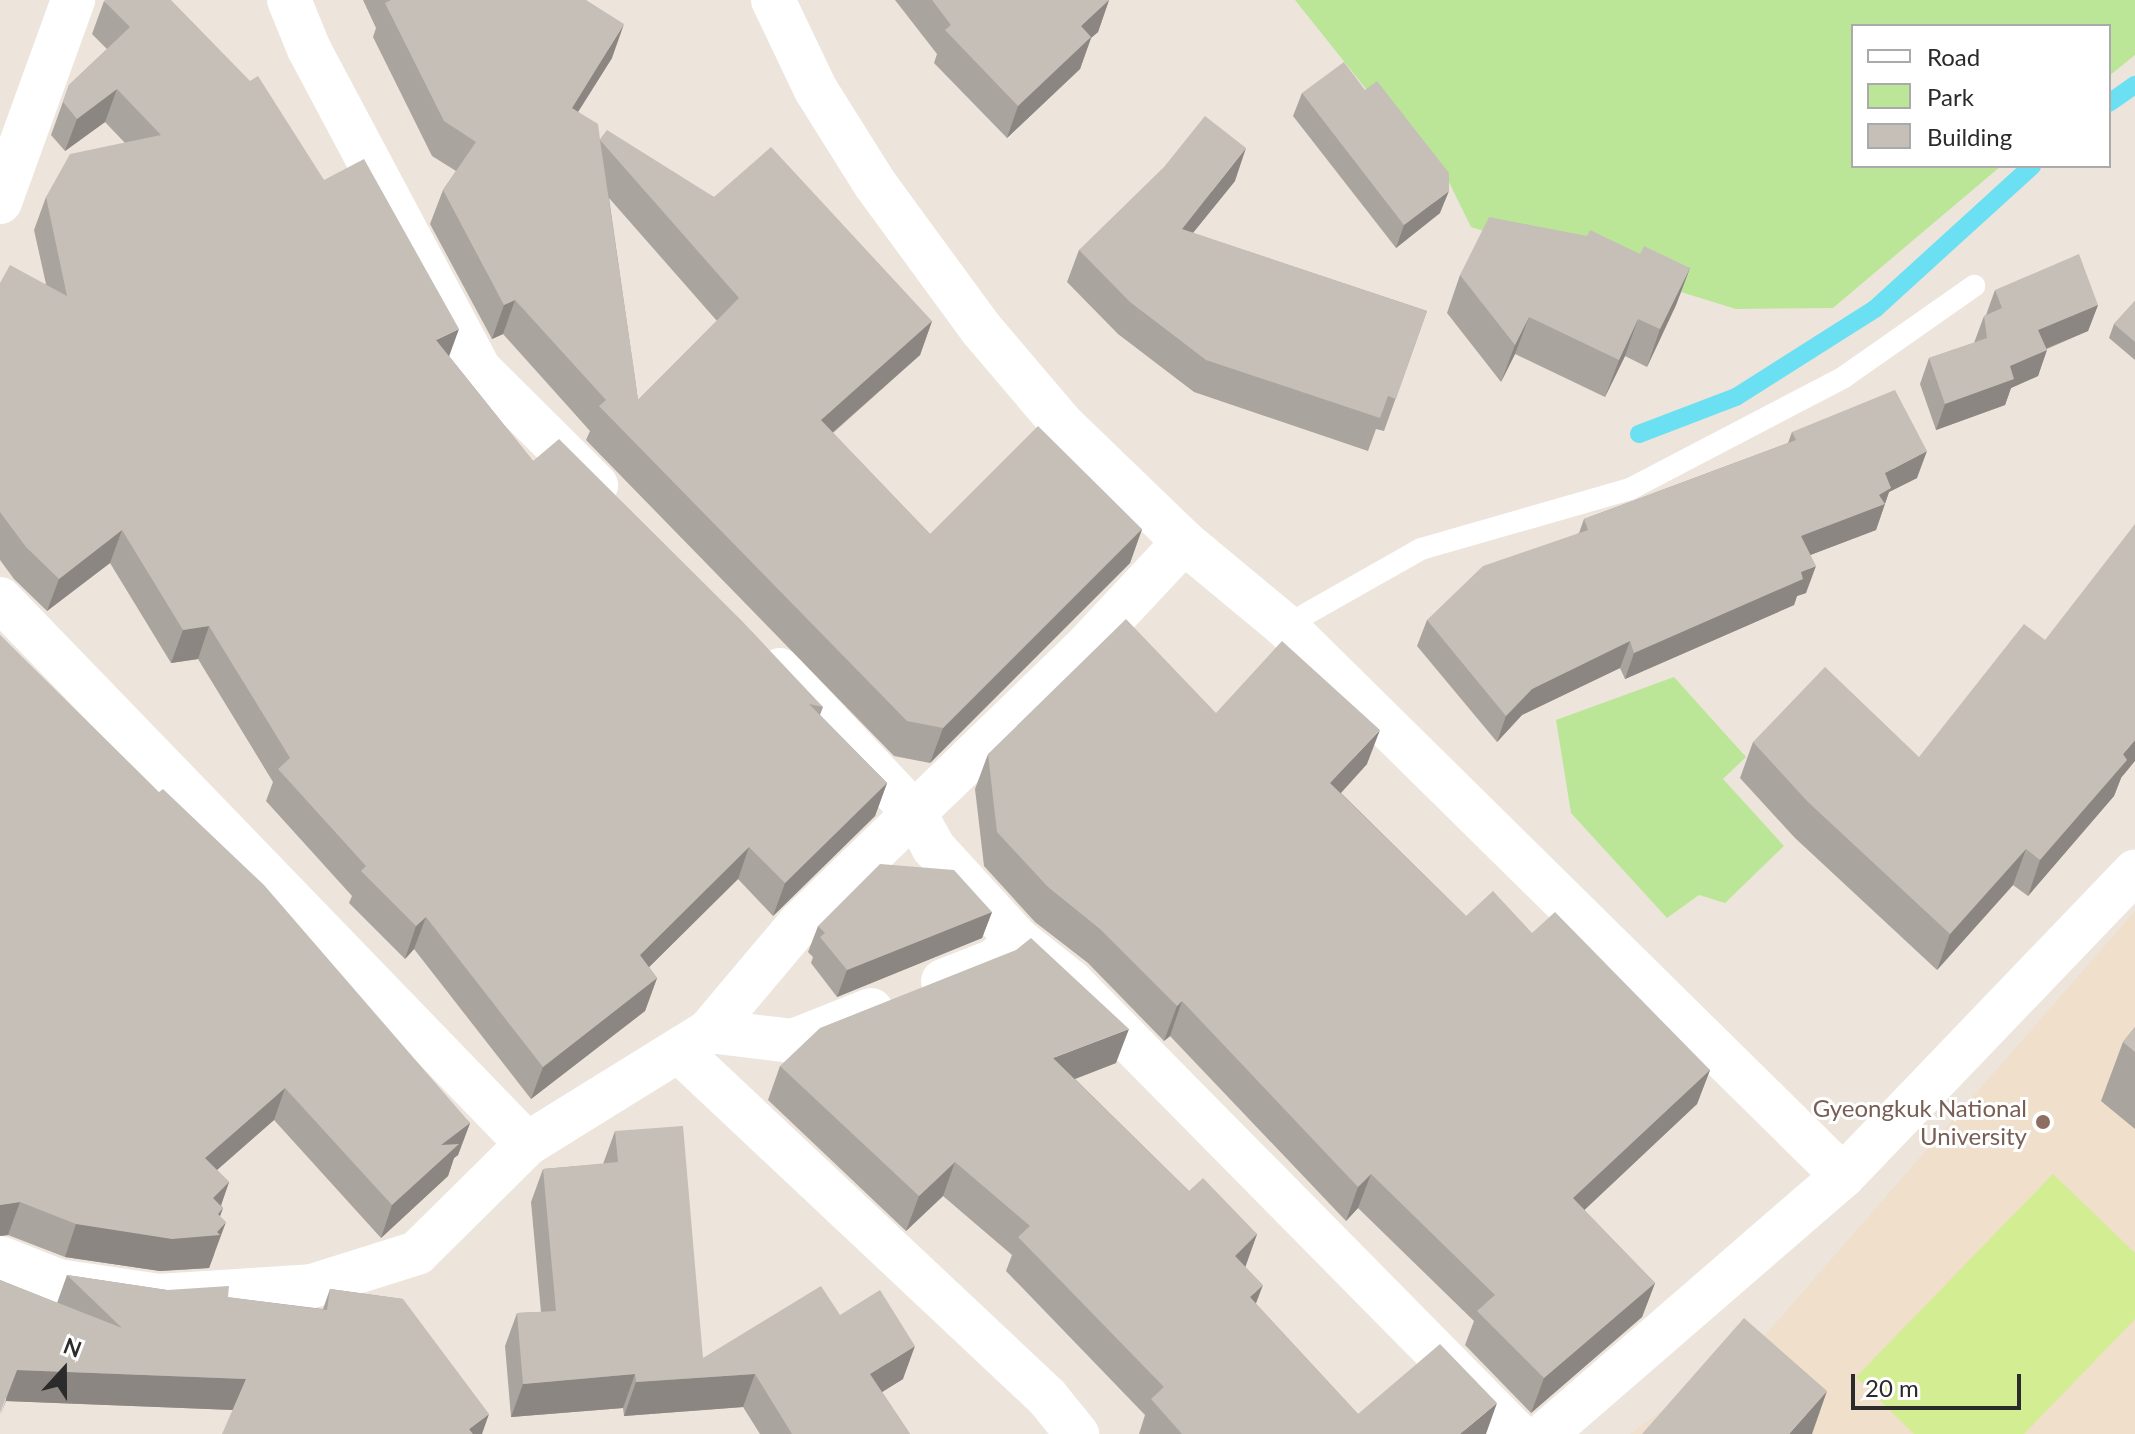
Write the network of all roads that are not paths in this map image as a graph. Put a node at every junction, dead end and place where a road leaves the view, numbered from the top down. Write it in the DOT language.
graph roads {
  1 [pos="73,0"];
  2 [pos="289,0"];
  3 [pos="773,0"];
  4 [pos="0,202"];
  5 [pos="1974,286"];
  6 [pos="625,514"];
  7 [pos="1184,542"];
  8 [pos="0,599"];
  9 [pos="1285,626"];
  10 [pos="748,636"];
  11 [pos="915,814"];
  12 [pos="2135,872"];
  13 [pos="1018,940"];
  14 [pos="695,1042"];
  15 [pos="527,1144"];
  16 [pos="1843,1176"];
  17 [pos="0,1258"];
  18 [pos="1077,1434"];
  19 [pos="1517,1434"];
  20 [pos="1545,1434"];
  1 -- 4 [label="street"];
  2 -- 6 [label="street"];
  3 -- 7 [label="street"];
  5 -- 9 [label="lane"];
  7 -- 9 [label="street"];
  7 -- 11 [label="street"];
  8 -- 15 [label="street"];
  9 -- 16 [label="street"];
  10 -- 11 [label="street"];
  11 -- 13 [label="street"];
  11 -- 14 [label="street"];
  12 -- 16 [label="street"];
  13 -- 14 [label="street"];
  13 -- 19 [label="street"];
  14 -- 15 [label="street"];
  14 -- 18 [label="street"];
  15 -- 17 [label="street"];
  16 -- 20 [label="street"];
}
